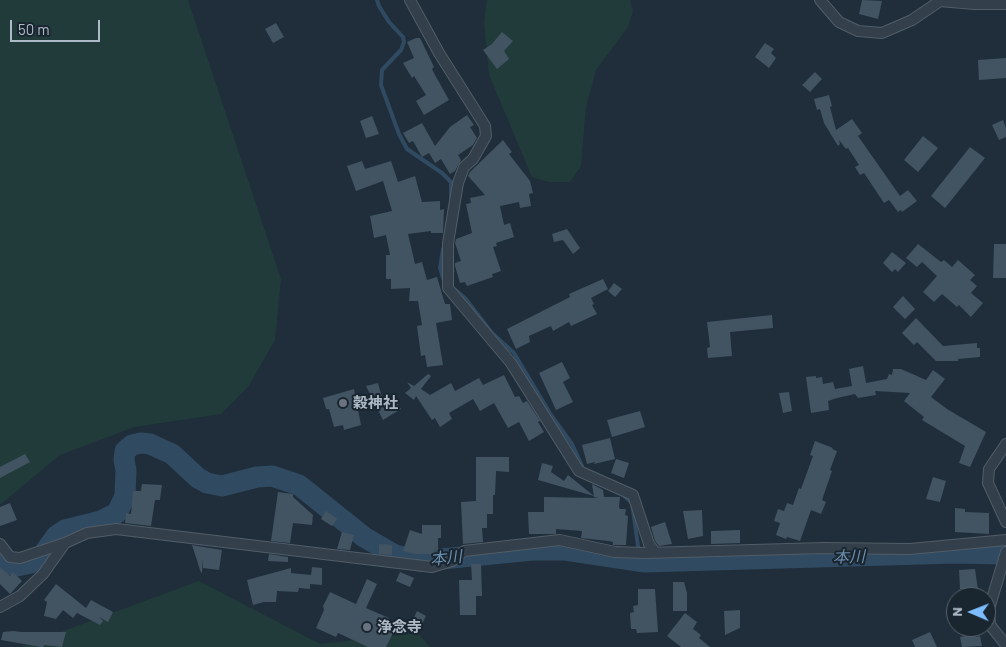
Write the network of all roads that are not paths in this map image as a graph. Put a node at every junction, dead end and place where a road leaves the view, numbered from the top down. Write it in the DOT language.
graph roads {
  1 [pos="410,0"];
  2 [pos="820,0"];
  3 [pos="1006,4"];
  4 [pos="1006,444"];
  5 [pos="1006,522"];
  6 [pos="1006,540"];
  7 [pos="0,544"];
  8 [pos="61,544"];
  9 [pos="646,553"];
  10 [pos="1005,554"];
  11 [pos="0,608"];
  12 [pos="1006,645"];
  1 -- 9 [label="street"];
  2 -- 3 [label="street"];
  4 -- 5 [label="street"];
  6 -- 9 [label="street"];
  7 -- 8 [label="street"];
  8 -- 9 [label="street"];
  8 -- 11 [label="street"];
  10 -- 12 [label="street"];
}
